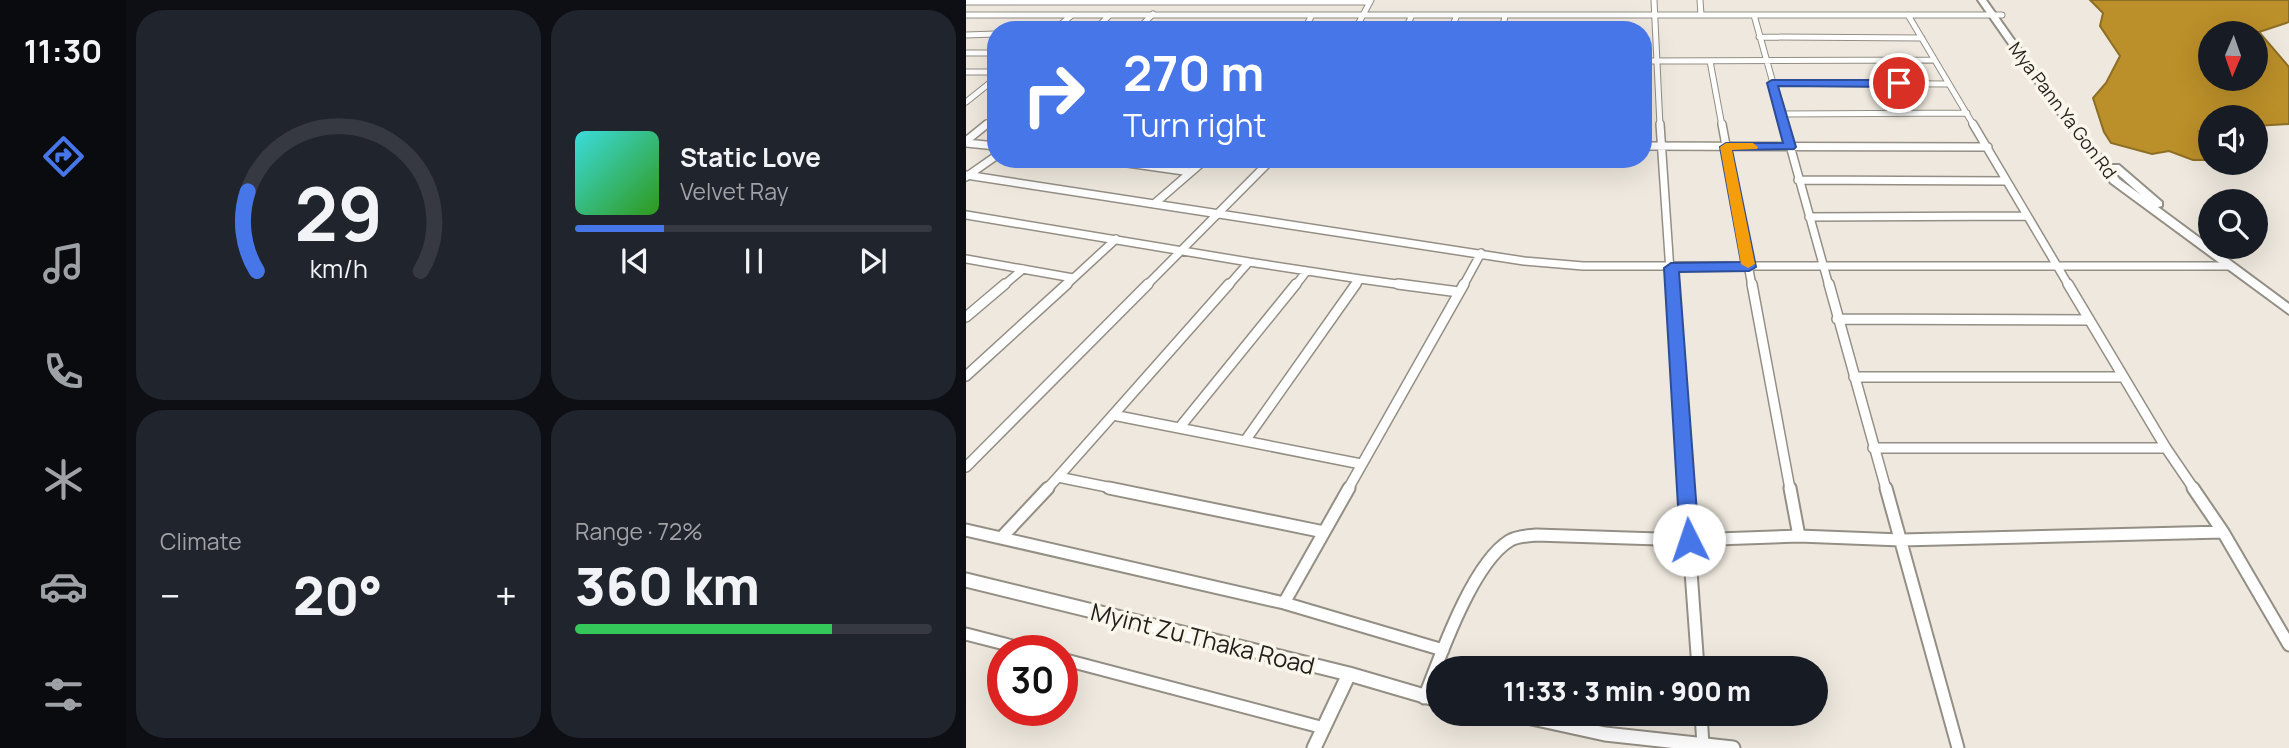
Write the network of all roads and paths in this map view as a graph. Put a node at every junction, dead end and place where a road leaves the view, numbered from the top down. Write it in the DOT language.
graph roads {
  1 [pos="1654,0"];
  2 [pos="1700,0"];
  3 [pos="1982,0"];
  4 [pos="1992,0"];
  5 [pos="994,1"];
  6 [pos="1166,1"];
  7 [pos="1235,1"];
  8 [pos="1371,1"];
  9 [pos="966,2"];
  10 [pos="966,15"];
  11 [pos="973,15"];
  12 [pos="1072,15"];
  13 [pos="1110,15"];
  14 [pos="1151,15"];
  15 [pos="1223,15"];
  16 [pos="1312,15"];
  17 [pos="1362,15"];
  18 [pos="1412,15"];
  19 [pos="1457,15"];
  20 [pos="1655,15"];
  21 [pos="1701,15"];
  22 [pos="1754,15"];
  23 [pos="1908,15"];
  24 [pos="1997,15"];
  25 [pos="1505,16"];
  26 [pos="1065,21"];
  27 [pos="1104,21"];
  28 [pos="1145,21"];
  29 [pos="1309,21"];
  30 [pos="1359,21"];
  31 [pos="1409,21"];
  32 [pos="1455,21"];
  33 [pos="1504,21"];
  34 [pos="987,34"];
  35 [pos="966,35"];
  36 [pos="1759,37"];
  37 [pos="1655,38"];
  38 [pos="1922,38"];
  39 [pos="966,53"];
  40 [pos="987,53"];
  41 [pos="1766,60"];
  42 [pos="1933,60"];
  43 [pos="1652,61"];
  44 [pos="1657,61"];
  45 [pos="1710,61"];
  46 [pos="966,72"];
  47 [pos="987,72"];
  48 [pos="1772,83"];
  49 [pos="1949,84"];
  50 [pos="987,85"];
  51 [pos="966,94"];
  52 [pos="976,94"];
  53 [pos="966,102"];
  54 [pos="1967,113"];
  55 [pos="1781,114"];
  56 [pos="987,124"];
  57 [pos="966,142"];
  58 [pos="987,145"];
  59 [pos="1652,146"];
  60 [pos="1663,146"];
  61 [pos="1726,147"];
  62 [pos="1790,147"];
  63 [pos="1988,147"];
  64 [pos="987,162"];
  65 [pos="1163,168"];
  66 [pos="1196,168"];
  67 [pos="1263,168"];
  68 [pos="1191,172"];
  69 [pos="967,176"];
  70 [pos="1798,180"];
  71 [pos="2006,181"];
  72 [pos="1154,205"];
  73 [pos="1219,214"];
  74 [pos="966,215"];
  75 [pos="2026,216"];
  76 [pos="1809,217"];
  77 [pos="2198,232"];
  78 [pos="1116,239"];
  79 [pos="1183,250"];
  80 [pos="1481,253"];
  81 [pos="2235,259"];
  82 [pos="968,261"];
  83 [pos="1249,261"];
  84 [pos="1822,266"];
  85 [pos="2228,266"];
  86 [pos="1749,267"];
  87 [pos="1671,268"];
  88 [pos="2060,268"];
  89 [pos="1023,269"];
  90 [pos="1306,272"];
  91 [pos="1073,278"];
  92 [pos="1360,279"];
  93 [pos="1458,292"];
  94 [pos="2289,298"];
  95 [pos="2289,310"];
  96 [pos="966,317"];
  97 [pos="1838,319"];
  98 [pos="2088,320"];
  99 [pos="966,376"];
  100 [pos="1854,377"];
  101 [pos="2123,377"];
  102 [pos="1113,415"];
  103 [pos="1180,427"];
  104 [pos="1245,441"];
  105 [pos="1873,448"];
  106 [pos="2166,449"];
  107 [pos="1361,464"];
  108 [pos="966,467"];
  109 [pos="1058,477"];
  110 [pos="966,530"];
  111 [pos="1324,532"];
  112 [pos="2223,532"];
  113 [pos="1799,536"];
  114 [pos="1002,537"];
  115 [pos="1689,540"];
  116 [pos="1901,540"];
  117 [pos="966,580"];
  118 [pos="1284,603"];
  119 [pos="966,634"];
  120 [pos="987,639"];
  121 [pos="2289,645"];
  122 [pos="1443,650"];
  123 [pos="1442,656"];
  124 [pos="1697,656"];
  125 [pos="1078,663"];
  126 [pos="1349,674"];
  127 [pos="1426,697"];
  128 [pos="1554,726"];
  129 [pos="1702,726"];
  130 [pos="1324,728"];
  131 [pos="1605,741"];
  132 [pos="1703,745"];
  133 [pos="1314,748"];
  134 [pos="1733,748"];
  135 [pos="1958,748"];
  1 -- 20 [label="street"];
  2 -- 21 [label="street"];
  3 -- 24 [label="main road, Mya Pann Ya Gon Rd"];
  4 -- 24 [label="main road, Mya Pann Ya Gon Rd"];
  5 -- 6 [label="street"];
  5 -- 9 [label="street"];
  5 -- 11 [label="street"];
  6 -- 7 [label="street"];
  6 -- 14 [label="street"];
  7 -- 8 [label="street"];
  7 -- 15 [label="street"];
  8 -- 17 [label="street"];
  10 -- 11 [label="street"];
  11 -- 12 [label="street"];
  12 -- 13 [label="street"];
  12 -- 26 [label="street"];
  13 -- 14 [label="street"];
  13 -- 27 [label="street"];
  14 -- 15 [label="street"];
  14 -- 28 [label="street"];
  15 -- 16 [label="street"];
  16 -- 17 [label="street"];
  16 -- 29 [label="street"];
  17 -- 18 [label="street"];
  17 -- 30 [label="street"];
  18 -- 19 [label="street"];
  18 -- 31 [label="street"];
  19 -- 25 [label="street"];
  19 -- 32 [label="street"];
  20 -- 21 [label="street"];
  20 -- 25 [label="street"];
  20 -- 37 [label="street"];
  21 -- 22 [label="street"];
  22 -- 23 [label="street"];
  22 -- 36 [label="street"];
  23 -- 24 [label="street"];
  23 -- 38 [label="street"];
  24 -- 77 [label="main road, Mya Pann Ya Gon Rd"];
  24 -- 85 [label="main road, Mya Pann Ya Gon Rd"];
  25 -- 33 [label="street"];
  34 -- 35 [label="street"];
  36 -- 38 [label="street"];
  36 -- 41 [label="street"];
  37 -- 44 [label="street"];
  38 -- 42 [label="street"];
  39 -- 40 [label="street"];
  41 -- 42 [label="street"];
  41 -- 45 [label="street"];
  41 -- 48 [label="street"];
  42 -- 49 [label="street"];
  43 -- 44 [label="street"];
  44 -- 45 [label="street"];
  44 -- 60 [label="street"];
  45 -- 61 [label="street"];
  46 -- 47 [label="street"];
  48 -- 49 [label="street"];
  48 -- 55 [label="street"];
  49 -- 54 [label="street"];
  50 -- 52 [label="street"];
  51 -- 52 [label="street"];
  52 -- 53 [label="street"];
  54 -- 55 [label="street"];
  54 -- 63 [label="street"];
  55 -- 62 [label="street"];
  56 -- 57 [label="street"];
  57 -- 58 [label="street"];
  59 -- 60 [label="street"];
  60 -- 61 [label="street"];
  60 -- 87 [label="street"];
  61 -- 62 [label="street"];
  61 -- 86 [label="street"];
  62 -- 63 [label="street"];
  62 -- 70 [label="street"];
  63 -- 71 [label="street"];
  64 -- 69 [label="street"];
  65 -- 68 [label="street"];
  66 -- 68 [label="street"];
  67 -- 73 [label="street"];
  68 -- 72 [label="street"];
  69 -- 72 [label="street"];
  70 -- 71 [label="street"];
  70 -- 76 [label="street"];
  71 -- 75 [label="street"];
  72 -- 73 [label="street"];
  73 -- 79 [label="street"];
  73 -- 80 [label="street"];
  74 -- 78 [label="street"];
  75 -- 76 [label="street"];
  75 -- 88 [label="street"];
  76 -- 84 [label="street"];
  78 -- 79 [label="street"];
  78 -- 91 [label="street"];
  79 -- 83 [label="street"];
  79 -- 108 [label="street"];
  80 -- 87 [label="street"];
  80 -- 93 [label="street"];
  81 -- 94 [label="main road"];
  82 -- 89 [label="street"];
  83 -- 90 [label="street"];
  83 -- 102 [label="street"];
  84 -- 86 [label="street"];
  84 -- 88 [label="street"];
  84 -- 97 [label="street"];
  85 -- 88 [label="street"];
  85 -- 95 [label="main road, Mya Pann Ya Gon Rd"];
  86 -- 87 [label="street"];
  86 -- 113 [label="street"];
  87 -- 115 [label="street"];
  88 -- 98 [label="street"];
  89 -- 91 [label="street"];
  89 -- 96 [label="street"];
  90 -- 92 [label="street"];
  90 -- 103 [label="street"];
  91 -- 99 [label="street"];
  92 -- 93 [label="street"];
  92 -- 104 [label="street"];
  93 -- 107 [label="street"];
  97 -- 98 [label="street"];
  97 -- 100 [label="street"];
  98 -- 101 [label="street"];
  100 -- 101 [label="street"];
  100 -- 105 [label="street"];
  101 -- 106 [label="street"];
  102 -- 103 [label="street"];
  102 -- 109 [label="street"];
  103 -- 104 [label="street"];
  104 -- 107 [label="street"];
  105 -- 106 [label="street"];
  105 -- 116 [label="street"];
  106 -- 112 [label="street"];
  107 -- 111 [label="street"];
  109 -- 111 [label="street"];
  109 -- 114 [label="street"];
  110 -- 114 [label="street"];
  111 -- 118 [label="street"];
  112 -- 116 [label="street"];
  112 -- 121 [label="street"];
  113 -- 115 [label="street"];
  113 -- 116 [label="street"];
  114 -- 118 [label="street"];
  115 -- 122 [label="street"];
  115 -- 124 [label="street"];
  116 -- 135 [label="street"];
  117 -- 126 [label="street, Myint Zu Thaka Road"];
  118 -- 122 [label="street"];
  119 -- 120 [label="street"];
  122 -- 123 [label="street"];
  125 -- 130 [label="street"];
  126 -- 127 [label="street, Myint Zu Thaka Road"];
  126 -- 130 [label="street"];
  128 -- 131 [label="street"];
  129 -- 132 [label="street"];
  130 -- 133 [label="street"];
  131 -- 132 [label="street"];
  132 -- 134 [label="street"];
}
